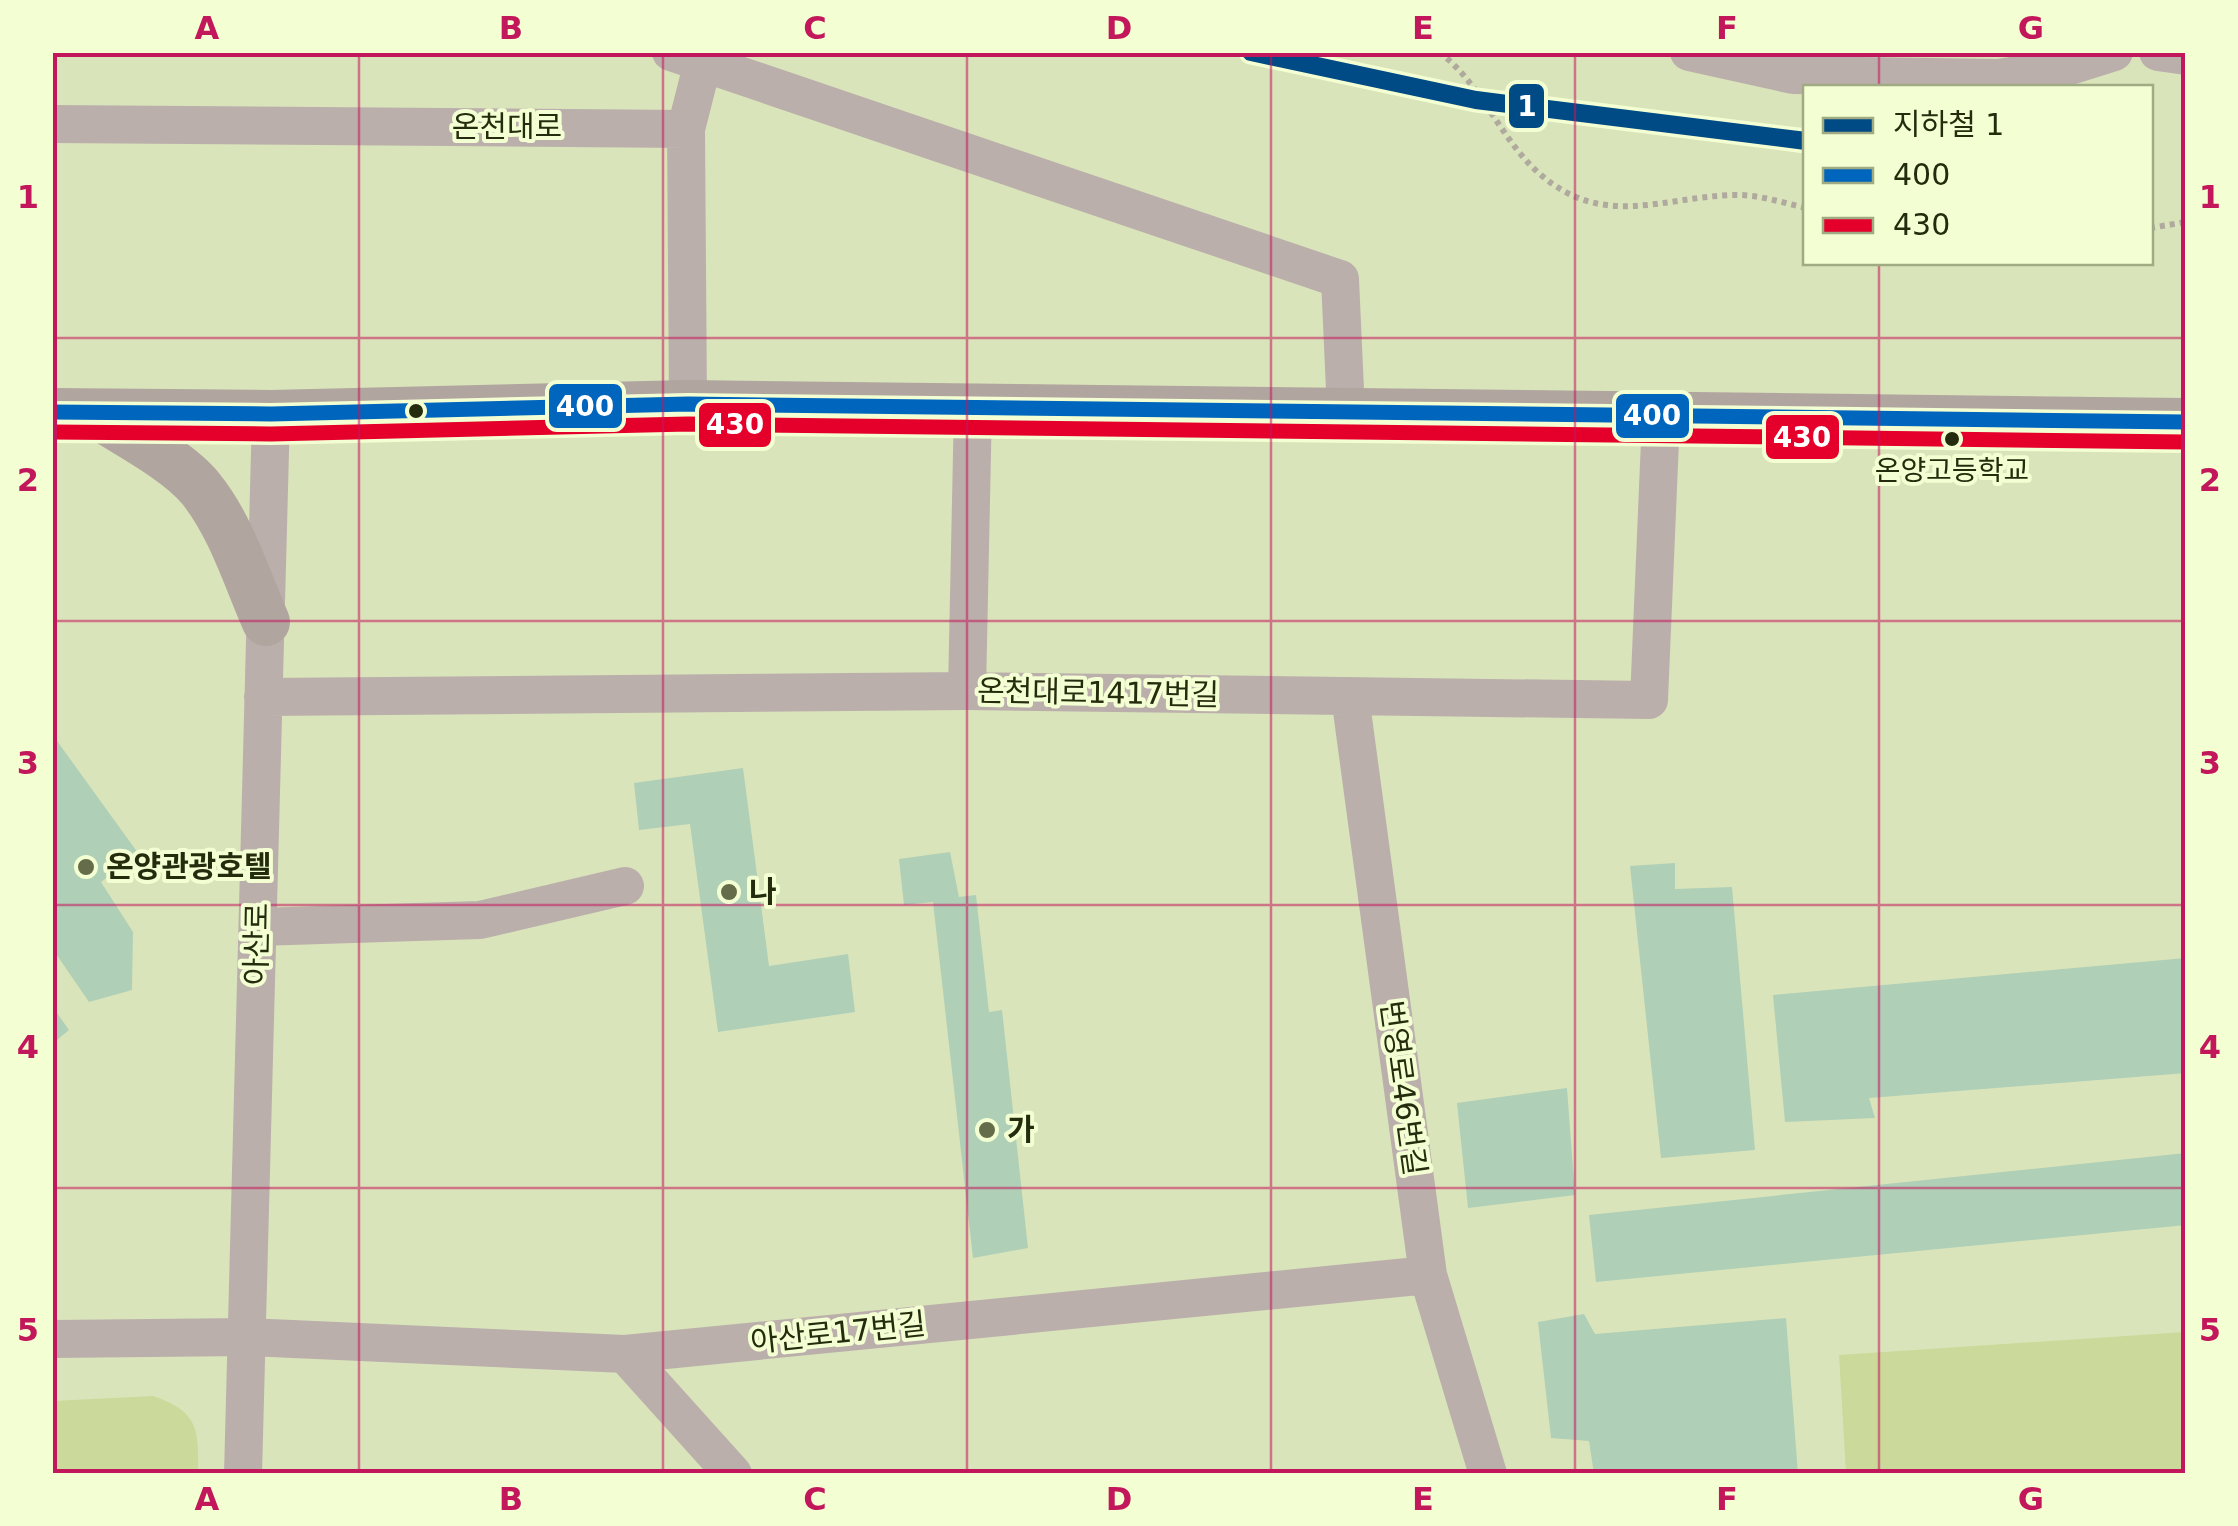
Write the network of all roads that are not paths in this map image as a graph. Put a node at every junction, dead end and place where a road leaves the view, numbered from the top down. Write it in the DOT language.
graph roads {
  1 [pos="1689,52"];
  2 [pos="2114,52"];
  3 [pos="2158,52"];
  4 [pos="2186,56"];
  5 [pos="687,57"];
  6 [pos="52,124"];
  7 [pos="686,128"];
  8 [pos="688,404"];
  9 [pos="973,406"];
  10 [pos="73,412"];
  11 [pos="1346,412"];
  12 [pos="271,414"];
  13 [pos="1661,418"];
  14 [pos="2186,422"];
  15 [pos="266,622"];
  16 [pos="967,691"];
  17 [pos="1350,696"];
  18 [pos="264,697"];
  19 [pos="625,886"];
  20 [pos="258,927"];
  21 [pos="1428,1275"];
  22 [pos="247,1338"];
  23 [pos="52,1339"];
  24 [pos="625,1354"];
  25 [pos="240,1466"];
  26 [pos="733,1474"];
  27 [pos="1488,1474"];
  1 -- 2 [label="street"];
  3 -- 4 [label="street"];
  5 -- 7 [label="street"];
  5 -- 11 [label="street"];
  6 -- 7 [label="street, 온천대로"];
  7 -- 8 [label="street"];
  8 -- 9 [label="main road"];
  8 -- 12 [label="main road"];
  9 -- 11 [label="main road"];
  9 -- 16 [label="street"];
  10 -- 12 [label="main road"];
  10 -- 15 [label="main road"];
  11 -- 13 [label="main road"];
  12 -- 15 [label="street, 아산로"];
  13 -- 14 [label="main road"];
  13 -- 17 [label="street, 온천대로1417번길"];
  15 -- 18 [label="street, 아산로"];
  16 -- 17 [label="street, 온천대로1417번길"];
  16 -- 18 [label="street, 온천대로1417번길"];
  17 -- 21 [label="street, 번영로46번길"];
  18 -- 20 [label="street, 아산로"];
  19 -- 20 [label="street"];
  20 -- 22 [label="street, 아산로"];
  21 -- 24 [label="street, 아산로17번길"];
  21 -- 27 [label="street, 번영로46번길"];
  22 -- 23 [label="street, 아산로17번길"];
  22 -- 24 [label="street, 아산로17번길"];
  22 -- 25 [label="street, 아산로"];
  24 -- 26 [label="street"];
}
